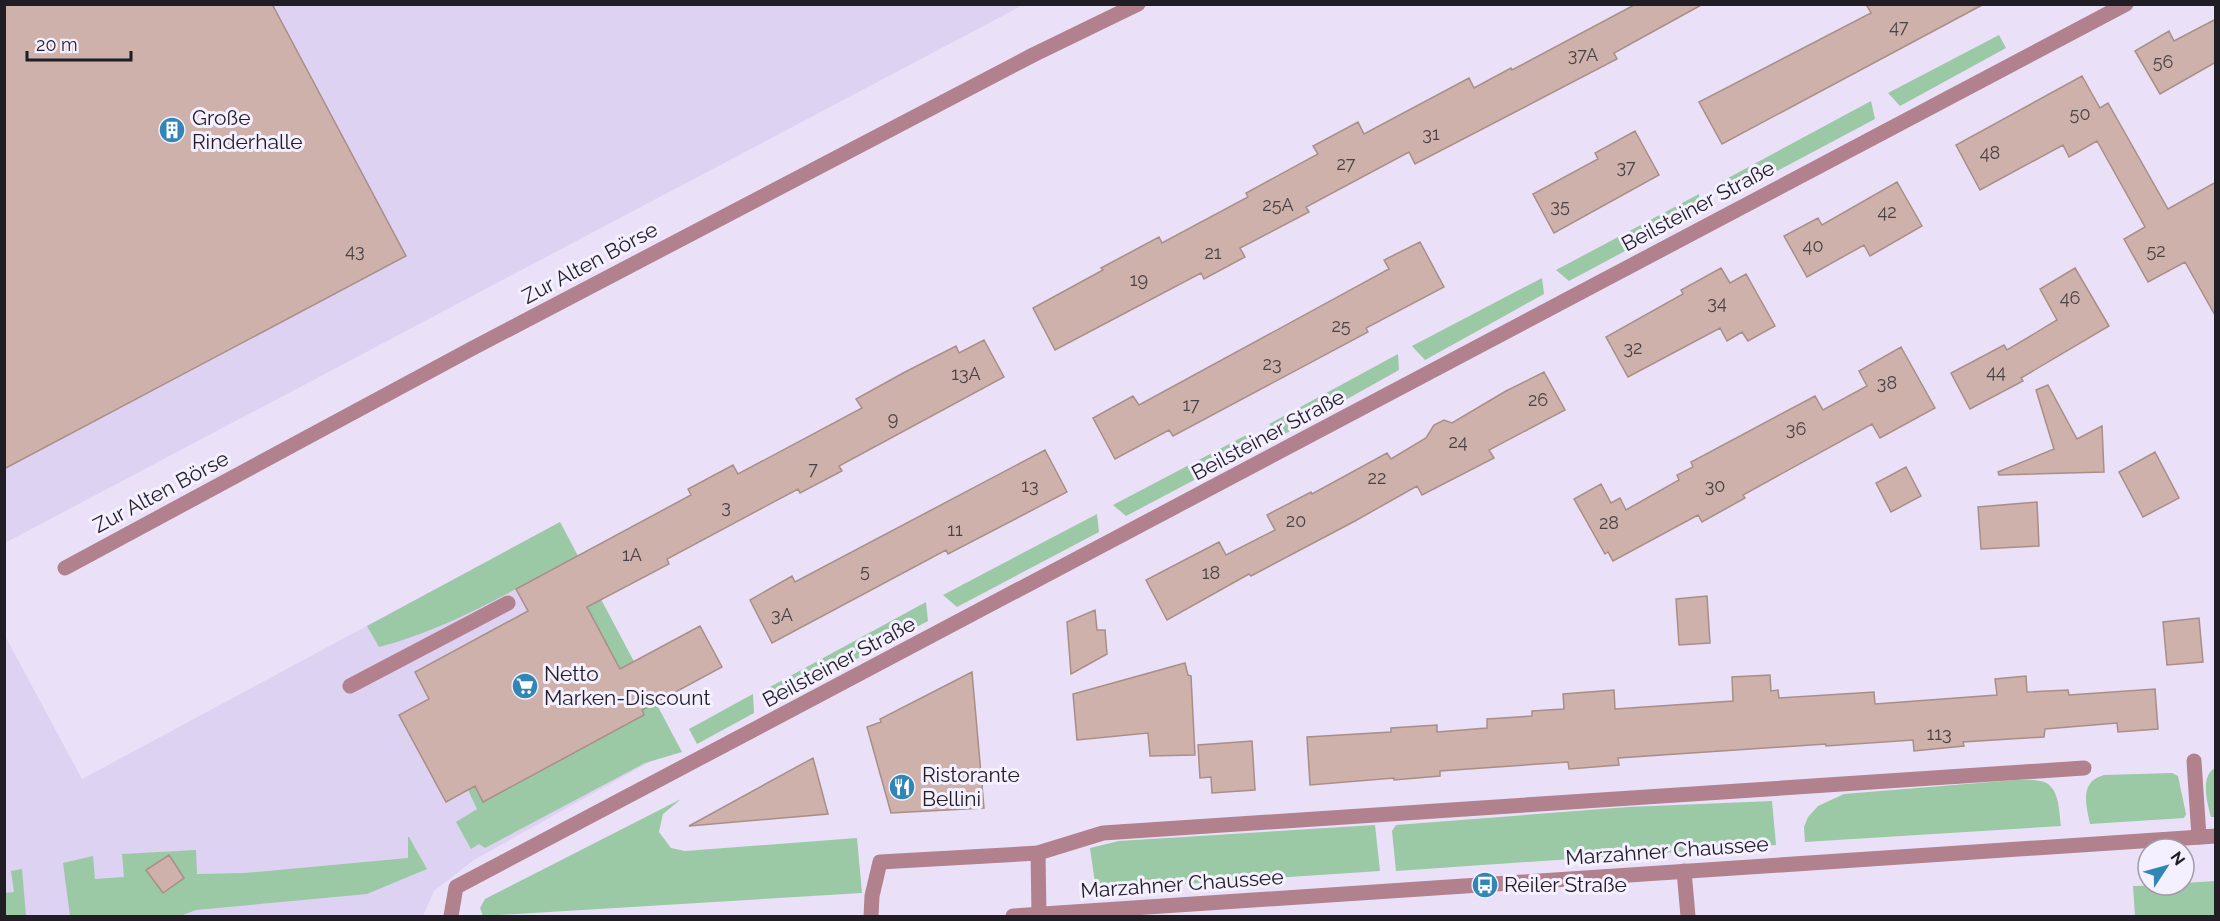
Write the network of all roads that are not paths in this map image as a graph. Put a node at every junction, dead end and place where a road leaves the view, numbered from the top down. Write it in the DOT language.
graph roads {
  1 [pos="1138,4"];
  2 [pos="2126,4"];
  3 [pos="65,568"];
  4 [pos="508,603"];
  5 [pos="350,686"];
  6 [pos="2193,760"];
  7 [pos="2084,768"];
  8 [pos="2216,836"];
  9 [pos="2199,837"];
  10 [pos="1038,853"];
  11 [pos="1684,871"];
  12 [pos="1153,912"];
  13 [pos="1040,915"];
  14 [pos="452,916"];
  15 [pos="871,916"];
  16 [pos="1013,916"];
  17 [pos="1688,916"];
  1 -- 3 [label="street, Zur Alten Börse"];
  2 -- 14 [label="street, Beilsteiner Straße"];
  4 -- 5 [label="street"];
  6 -- 9 [label="street"];
  7 -- 10 [label="street"];
  8 -- 9 [label="street, Marzahner Chaussee"];
  9 -- 11 [label="street, Marzahner Chaussee"];
  10 -- 13 [label="street"];
  10 -- 15 [label="street"];
  11 -- 12 [label="street, Marzahner Chaussee"];
  11 -- 17 [label="street"];
  12 -- 13 [label="street, Marzahner Chaussee"];
  13 -- 16 [label="street, Marzahner Chaussee"];
}
